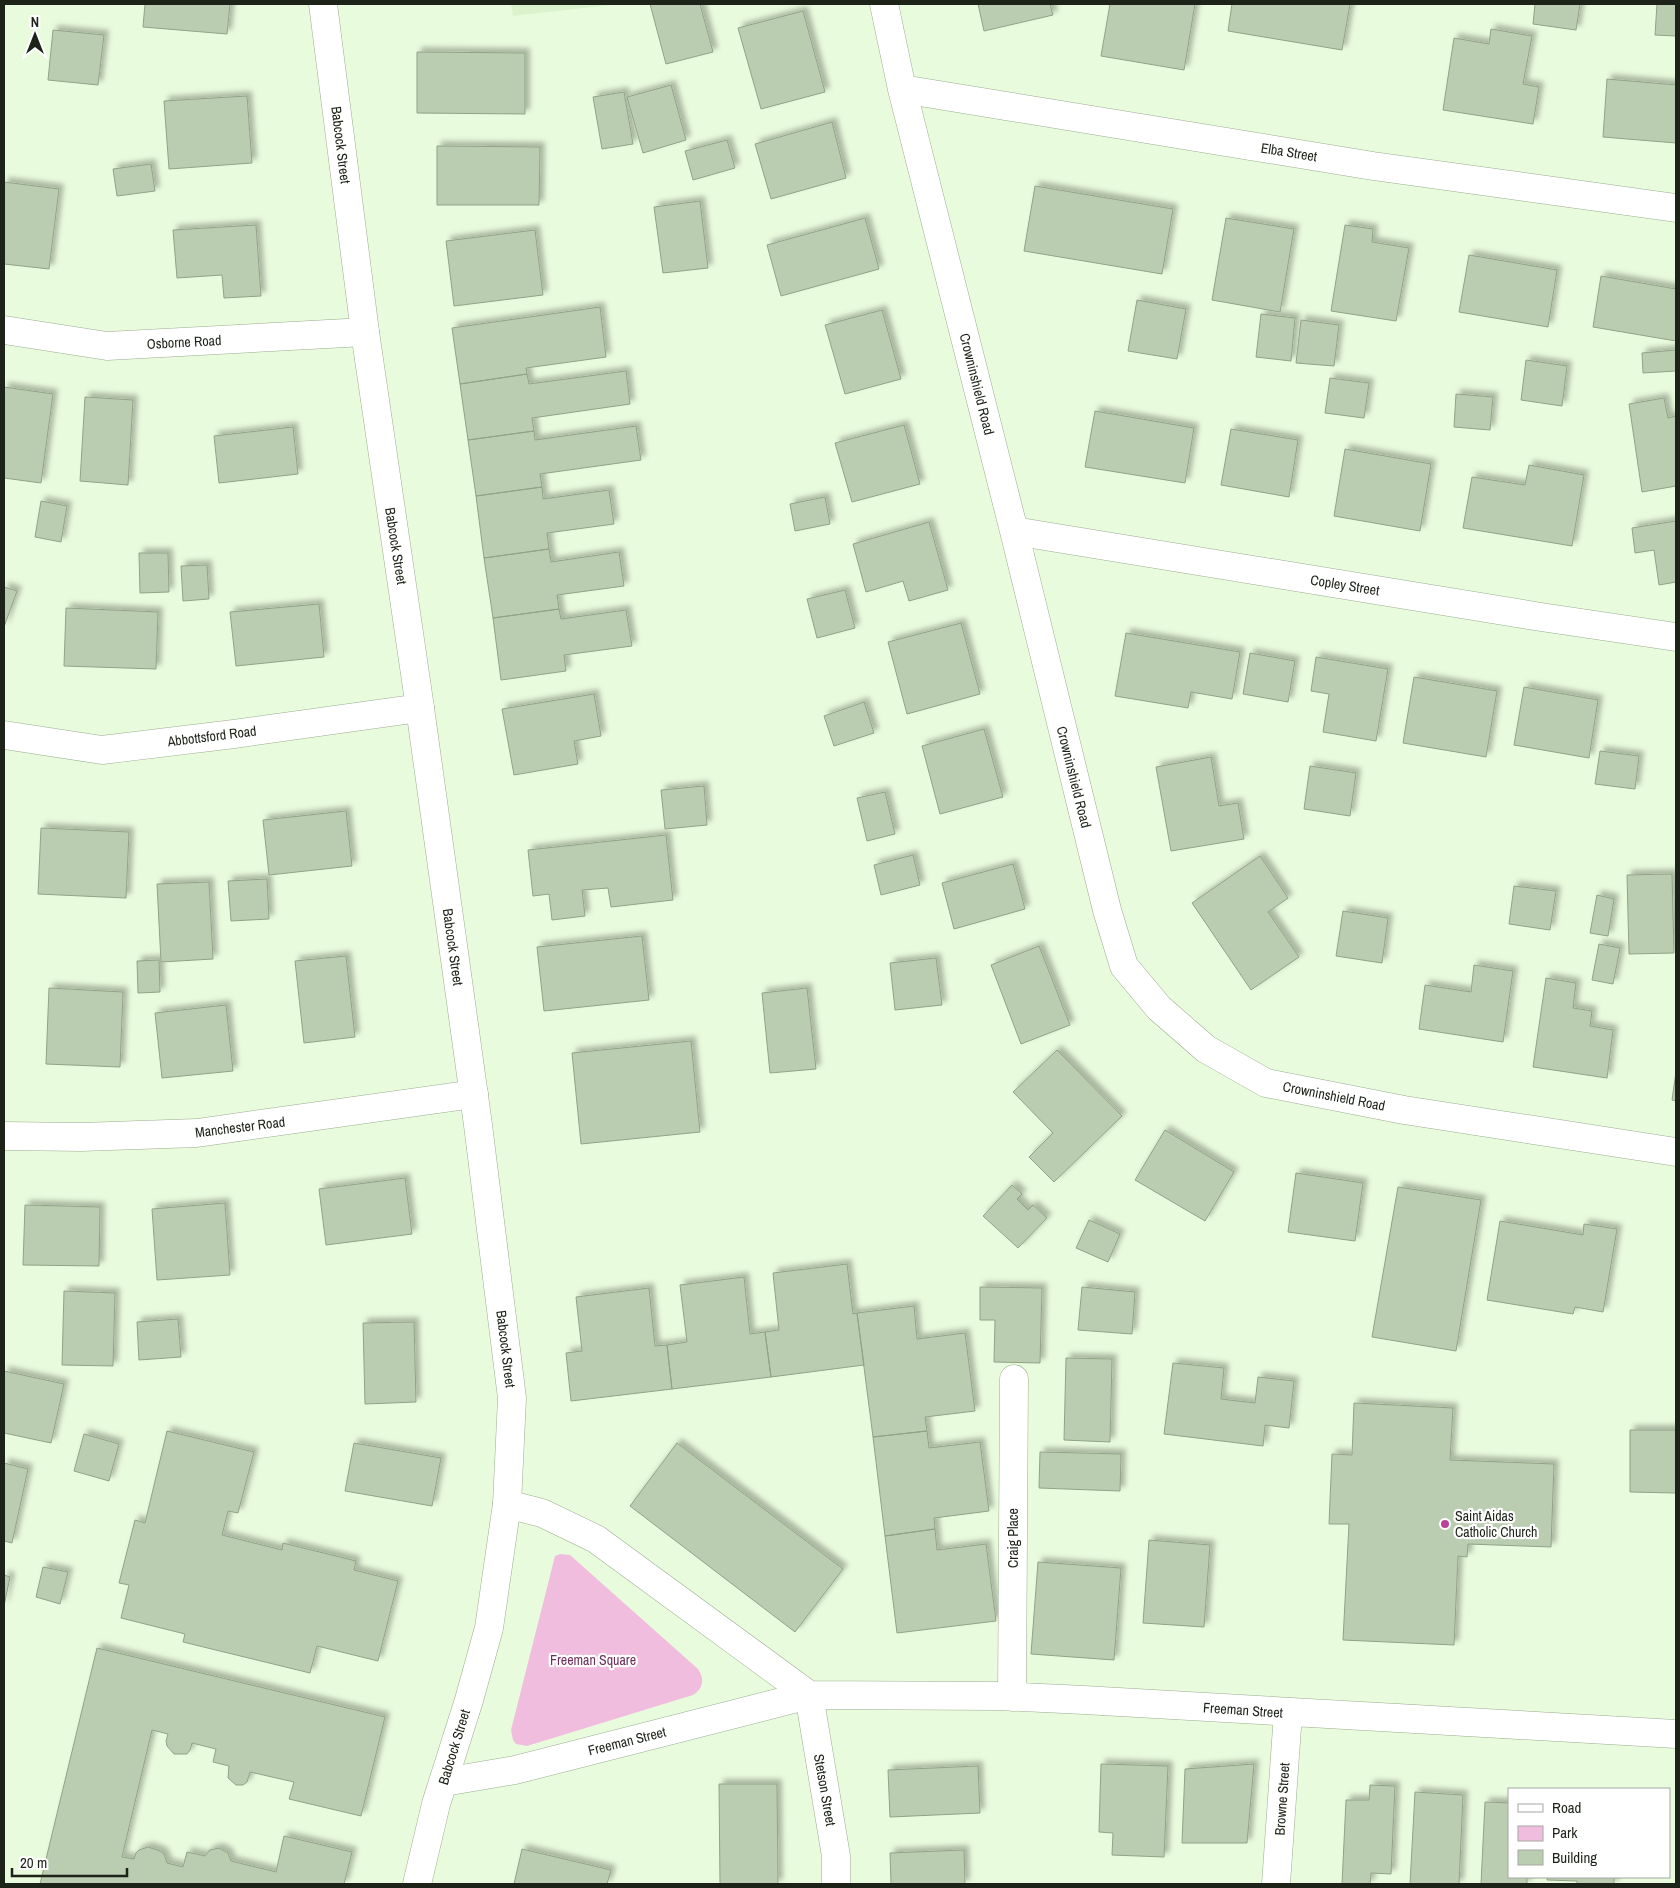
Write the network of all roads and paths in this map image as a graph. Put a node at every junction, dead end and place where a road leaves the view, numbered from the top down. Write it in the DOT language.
graph roads {
  1 [pos="323,4"];
  2 [pos="884,4"];
  3 [pos="902,89"];
  4 [pos="1676,208"];
  5 [pos="4,330"];
  6 [pos="365,332"];
  7 [pos="1014,531"];
  8 [pos="1676,637"];
  9 [pos="420,708"];
  10 [pos="4,735"];
  11 [pos="474,1094"];
  12 [pos="4,1136"];
  13 [pos="1676,1152"];
  14 [pos="1014,1379"];
  15 [pos="507,1504"];
  16 [pos="809,1695"];
  17 [pos="1012,1697"];
  18 [pos="1288,1713"];
  19 [pos="1676,1734"];
  20 [pos="444,1782"];
  21 [pos="417,1884"];
  22 [pos="836,1884"];
  23 [pos="1276,1884"];
  1 -- 6 [label="street, Babcock Street"];
  2 -- 3 [label="street, Crowninshield Road"];
  3 -- 4 [label="street, Elba Street"];
  3 -- 7 [label="street, Crowninshield Road"];
  5 -- 6 [label="street, Osborne Road"];
  6 -- 9 [label="street, Babcock Street"];
  7 -- 8 [label="street, Copley Street"];
  7 -- 13 [label="street, Crowninshield Road"];
  9 -- 10 [label="street, Abbottsford Road"];
  9 -- 11 [label="street, Babcock Street"];
  11 -- 12 [label="street, Manchester Road"];
  11 -- 15 [label="street, Babcock Street"];
  14 -- 17 [label="street, Craig Place"];
  15 -- 16 [label="street"];
  15 -- 20 [label="street, Babcock Street"];
  16 -- 17 [label="street, Freeman Street"];
  16 -- 20 [label="street, Freeman Street"];
  16 -- 22 [label="street, Stetson Street"];
  17 -- 18 [label="street, Freeman Street"];
  18 -- 19 [label="street, Freeman Street"];
  18 -- 23 [label="street, Browne Street"];
  20 -- 21 [label="street, Babcock Street"];
}
